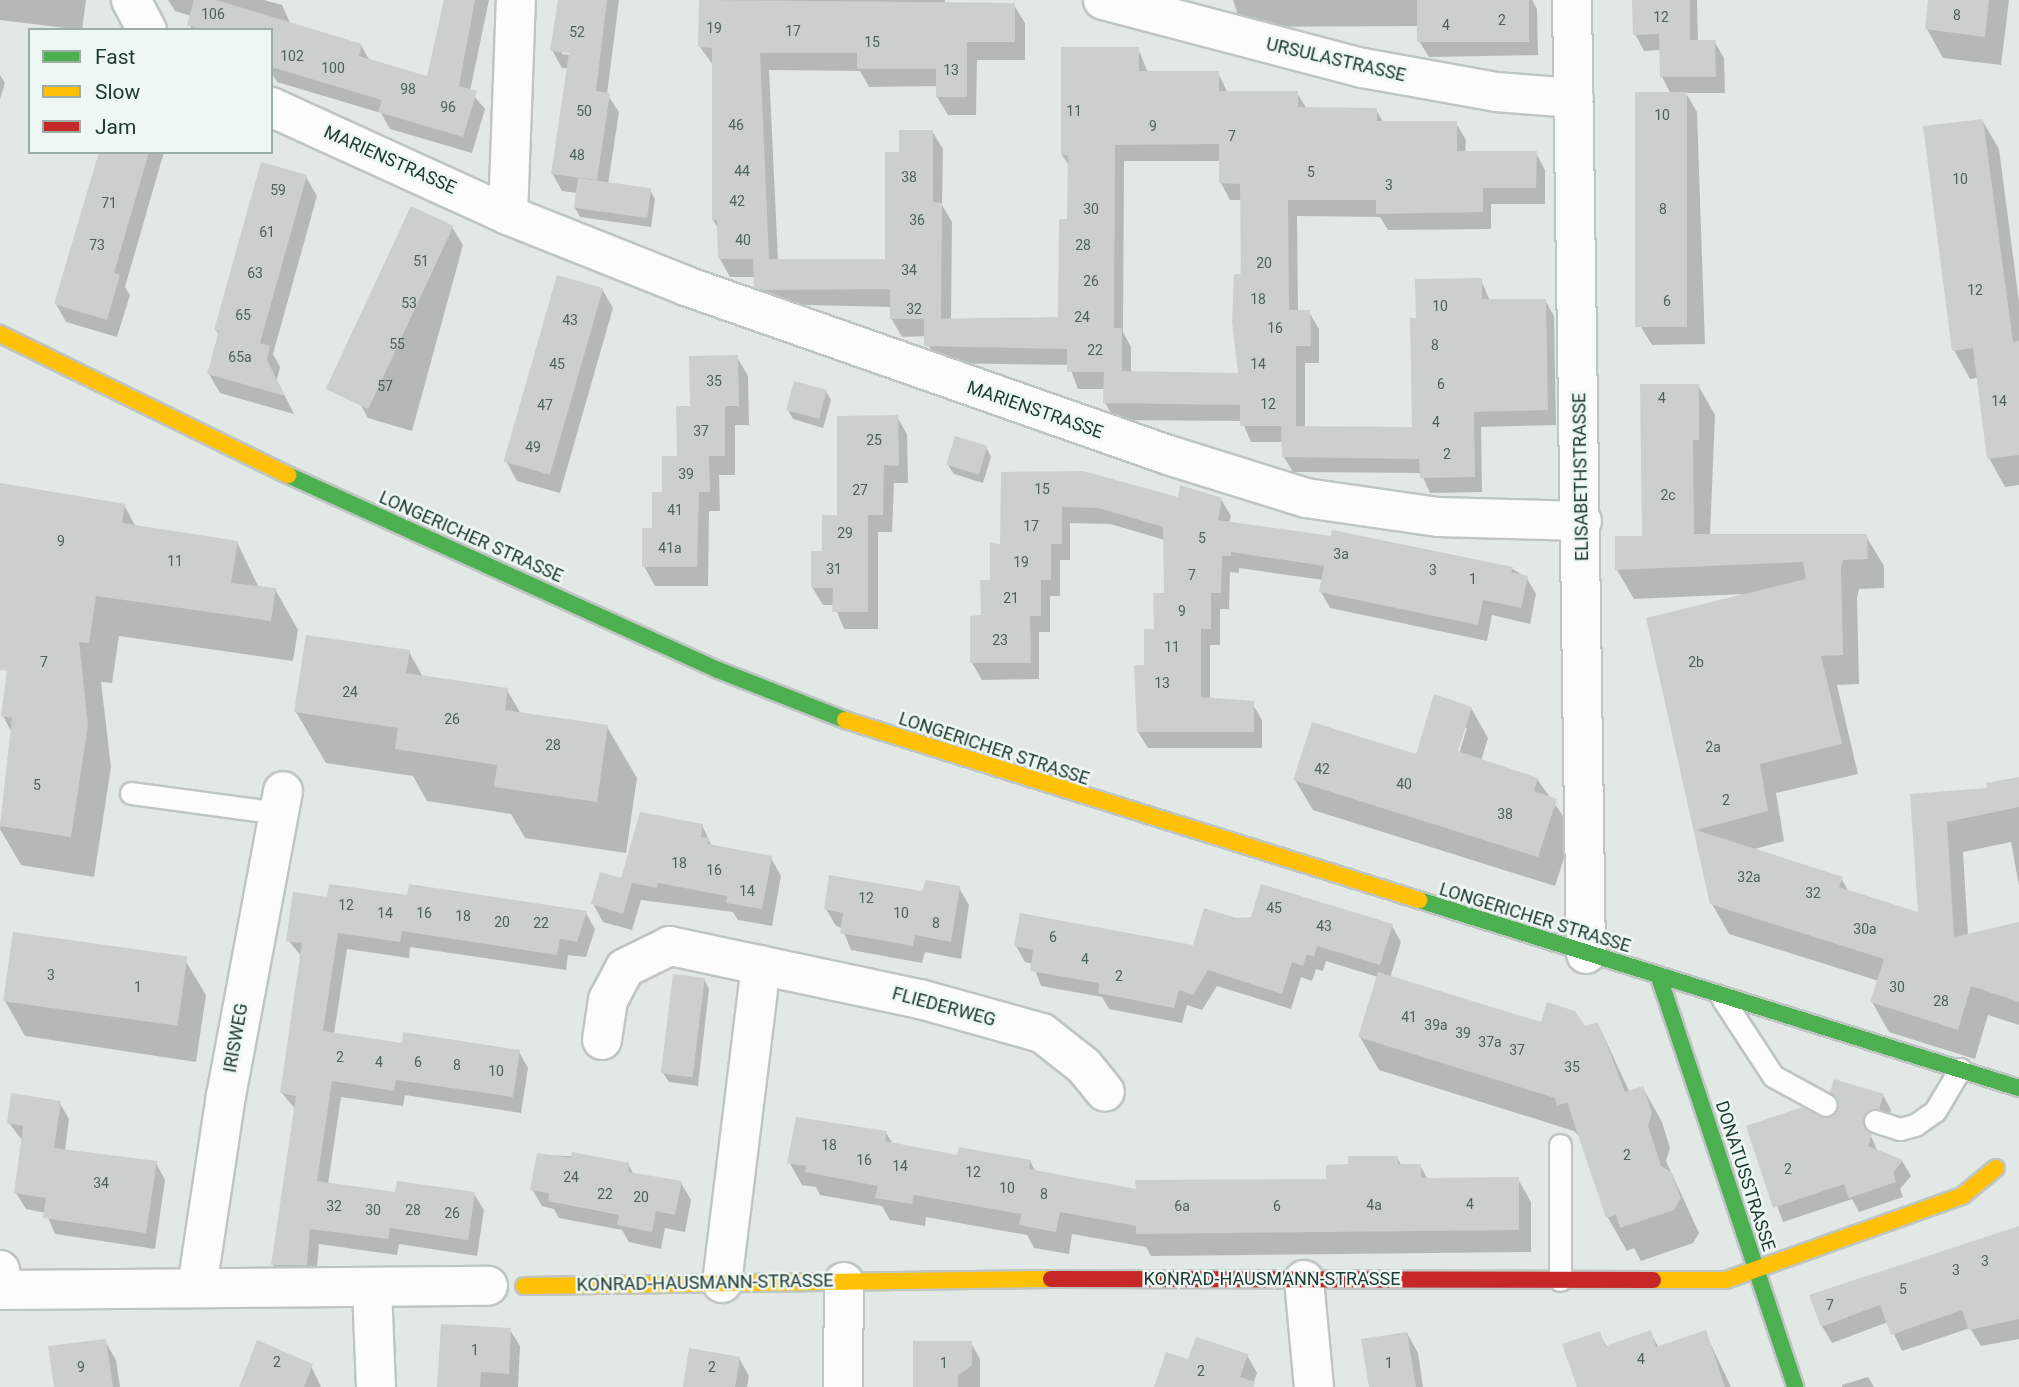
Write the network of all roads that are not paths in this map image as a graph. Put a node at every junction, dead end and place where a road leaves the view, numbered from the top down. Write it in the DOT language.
graph roads {
  1 [pos="131,0"];
  2 [pos="516,0"];
  3 [pos="1103,0"];
  4 [pos="1572,0"];
  5 [pos="1205,14"];
  6 [pos="145,28"];
  7 [pos="1574,98"];
  8 [pos="273,108"];
  9 [pos="508,215"];
  10 [pos="0,334"];
  11 [pos="1582,521"];
  12 [pos="131,793"];
  13 [pos="281,802"];
  14 [pos="1586,954"];
  15 [pos="761,965"];
  16 [pos="1659,977"];
  17 [pos="1722,998"];
  18 [pos="601,1040"];
  19 [pos="1960,1069"];
  20 [pos="2019,1088"];
  21 [pos="1105,1092"];
  22 [pos="1826,1105"];
  23 [pos="1875,1121"];
  24 [pos="1560,1145"];
  25 [pos="1996,1168"];
  26 [pos="1756,1270"];
  27 [pos="1,1280"];
  28 [pos="1304,1280"];
  29 [pos="1560,1280"];
  30 [pos="844,1282"];
  31 [pos="722,1283"];
  32 [pos="506,1286"];
  33 [pos="197,1287"];
  34 [pos="372,1287"];
  35 [pos="376,1387"];
  36 [pos="843,1387"];
  37 [pos="1314,1387"];
  38 [pos="1795,1387"];
  1 -- 6 [label="street"];
  2 -- 9 [label="street"];
  3 -- 5 [label="street, URSULASTRASSE"];
  4 -- 7 [label="street, ELISABETHSTRASSE"];
  5 -- 7 [label="street, URSULASTRASSE"];
  7 -- 11 [label="street, ELISABETHSTRASSE"];
  8 -- 9 [label="street, MARIENSTRASSE"];
  9 -- 11 [label="street, MARIENSTRASSE"];
  10 -- 14 [label="street, LONGERICHER STRASSE"];
  11 -- 14 [label="street, ELISABETHSTRASSE"];
  12 -- 13 [label="lane"];
  13 -- 33 [label="street, IRISWEG"];
  14 -- 16 [label="street, LONGERICHER STRASSE"];
  15 -- 18 [label="street, FLIEDERWEG"];
  15 -- 21 [label="street, FLIEDERWEG"];
  15 -- 31 [label="street"];
  16 -- 17 [label="street, LONGERICHER STRASSE"];
  16 -- 26 [label="street, DONATUSSTRASSE"];
  17 -- 19 [label="street, LONGERICHER STRASSE"];
  17 -- 22 [label="lane"];
  19 -- 20 [label="street, LONGERICHER STRASSE"];
  19 -- 23 [label="lane"];
  24 -- 29 [label="lane"];
  25 -- 26 [label="street, KONRAD-HAUSMANN-STRASSE"];
  26 -- 29 [label="street, KONRAD-HAUSMANN-STRASSE"];
  26 -- 38 [label="street, DONATUSSTRASSE"];
  27 -- 33 [label="street, KONRAD-HAUSMANN-STRASSE"];
  28 -- 29 [label="street, KONRAD-HAUSMANN-STRASSE"];
  28 -- 30 [label="street, KONRAD-HAUSMANN-STRASSE"];
  28 -- 37 [label="street"];
  30 -- 31 [label="street, KONRAD-HAUSMANN-STRASSE"];
  30 -- 36 [label="street"];
  31 -- 32 [label="street, KONRAD-HAUSMANN-STRASSE"];
  32 -- 34 [label="street, KONRAD-HAUSMANN-STRASSE"];
  33 -- 34 [label="street, KONRAD-HAUSMANN-STRASSE"];
  34 -- 35 [label="street"];
}
